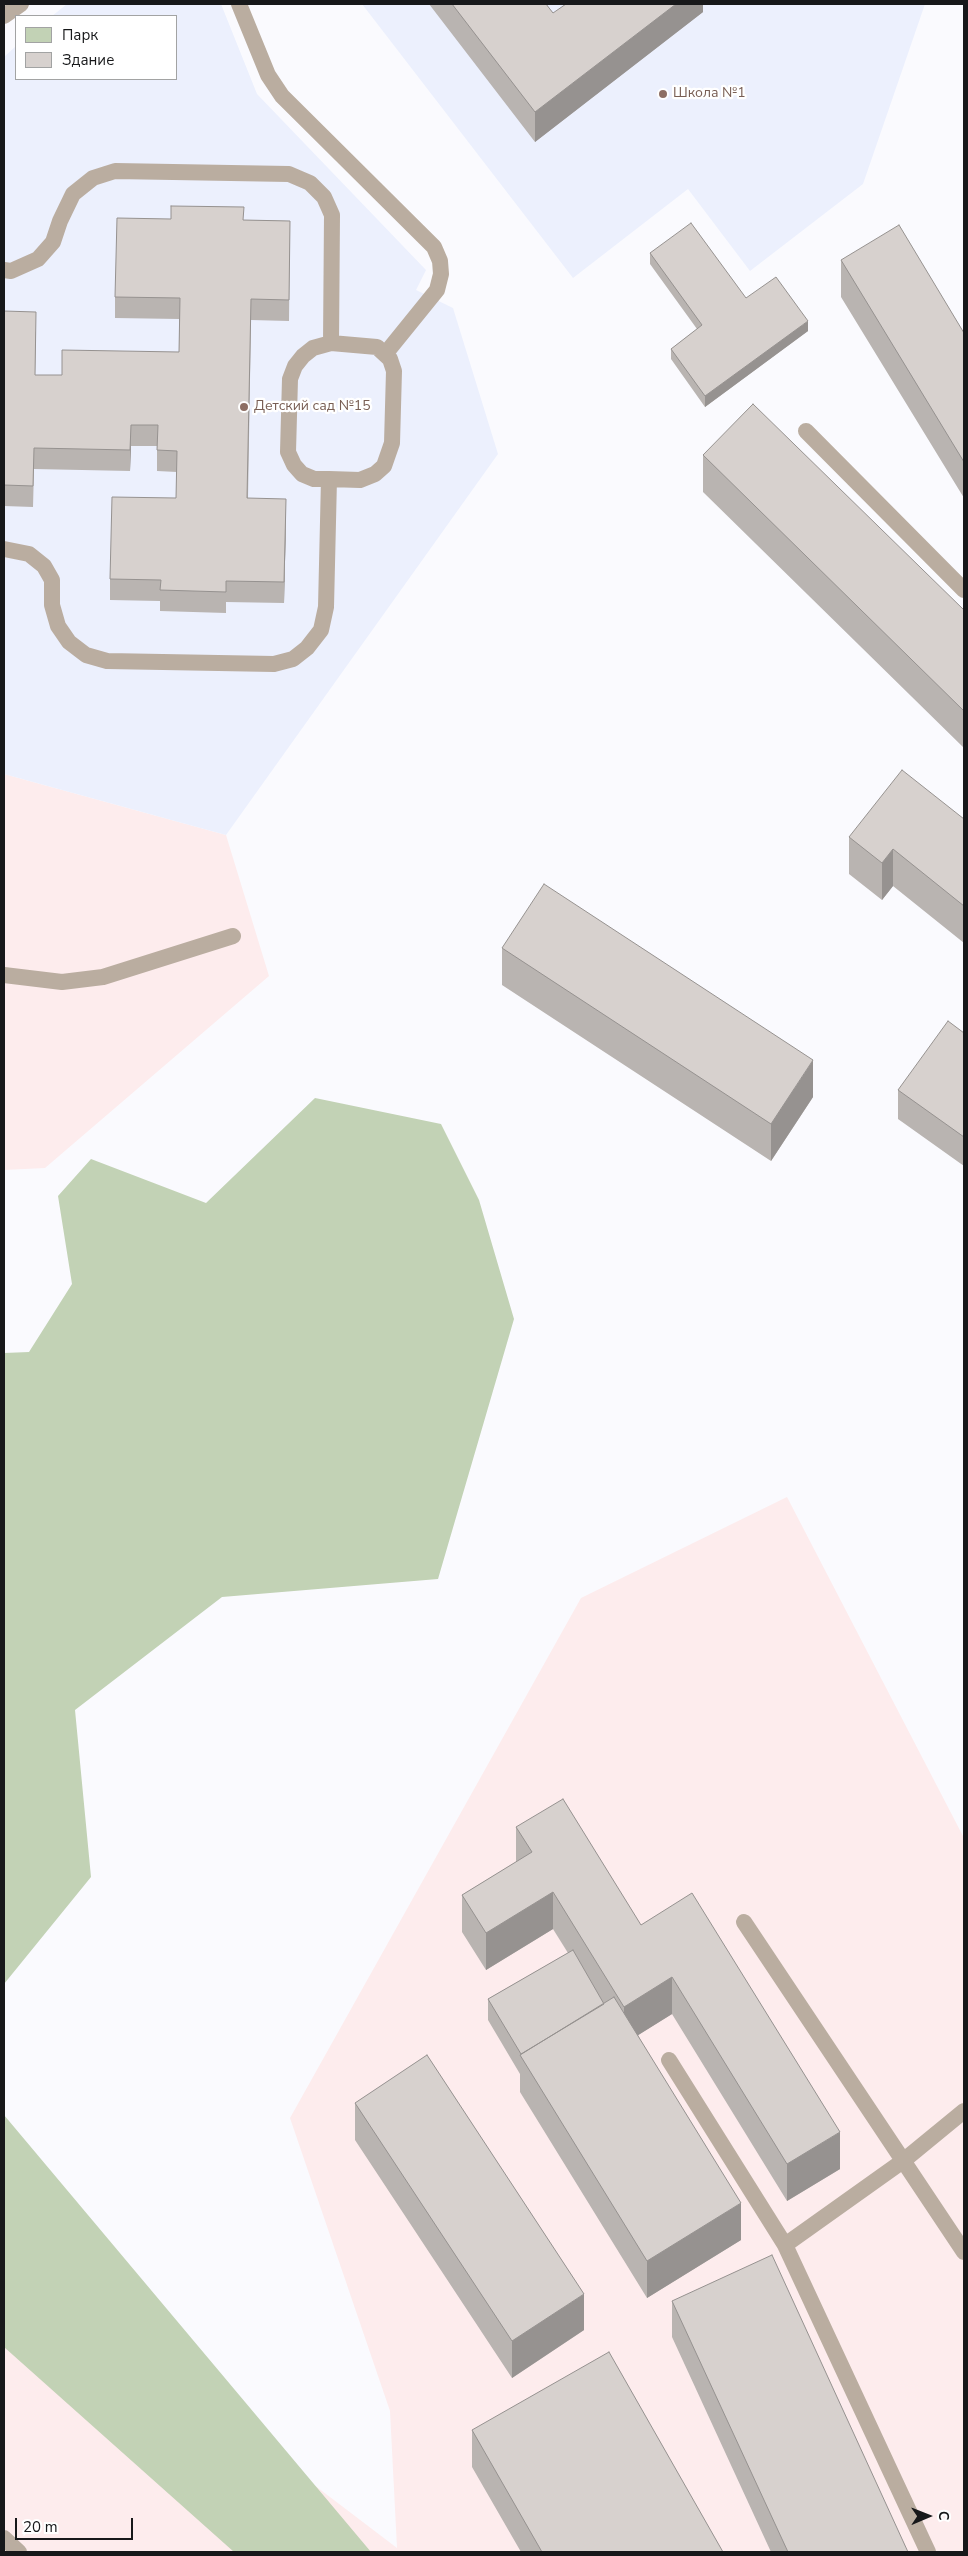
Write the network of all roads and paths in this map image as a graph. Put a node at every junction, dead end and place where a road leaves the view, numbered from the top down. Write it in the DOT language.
graph roads {
  1 [pos="21,4"];
  2 [pos="239,4"];
  3 [pos="4,16"];
  4 [pos="4,270"];
  5 [pos="331,343"];
  6 [pos="386,353"];
  7 [pos="806,431"];
  8 [pos="329,479"];
  9 [pos="4,549"];
  10 [pos="964,590"];
  11 [pos="233,936"];
  12 [pos="4,975"];
  13 [pos="744,1922"];
  14 [pos="669,2060"];
  15 [pos="964,2111"];
  16 [pos="904,2161"];
  17 [pos="785,2245"];
  18 [pos="964,2252"];
  19 [pos="4,2538"];
  20 [pos="19,2552"];
  21 [pos="928,2552"];
  1 -- 3 [label="lane"];
  2 -- 6 [label="lane"];
  4 -- 5 [label="lane"];
  5 -- 6 [label="lane"];
  5 -- 8 [label="lane"];
  6 -- 8 [label="lane"];
  7 -- 10 [label="lane"];
  8 -- 9 [label="lane"];
  11 -- 12 [label="lane"];
  13 -- 16 [label="lane"];
  14 -- 17 [label="lane"];
  15 -- 16 [label="lane"];
  16 -- 17 [label="lane"];
  16 -- 18 [label="lane"];
  17 -- 21 [label="lane"];
  19 -- 20 [label="lane"];
}
